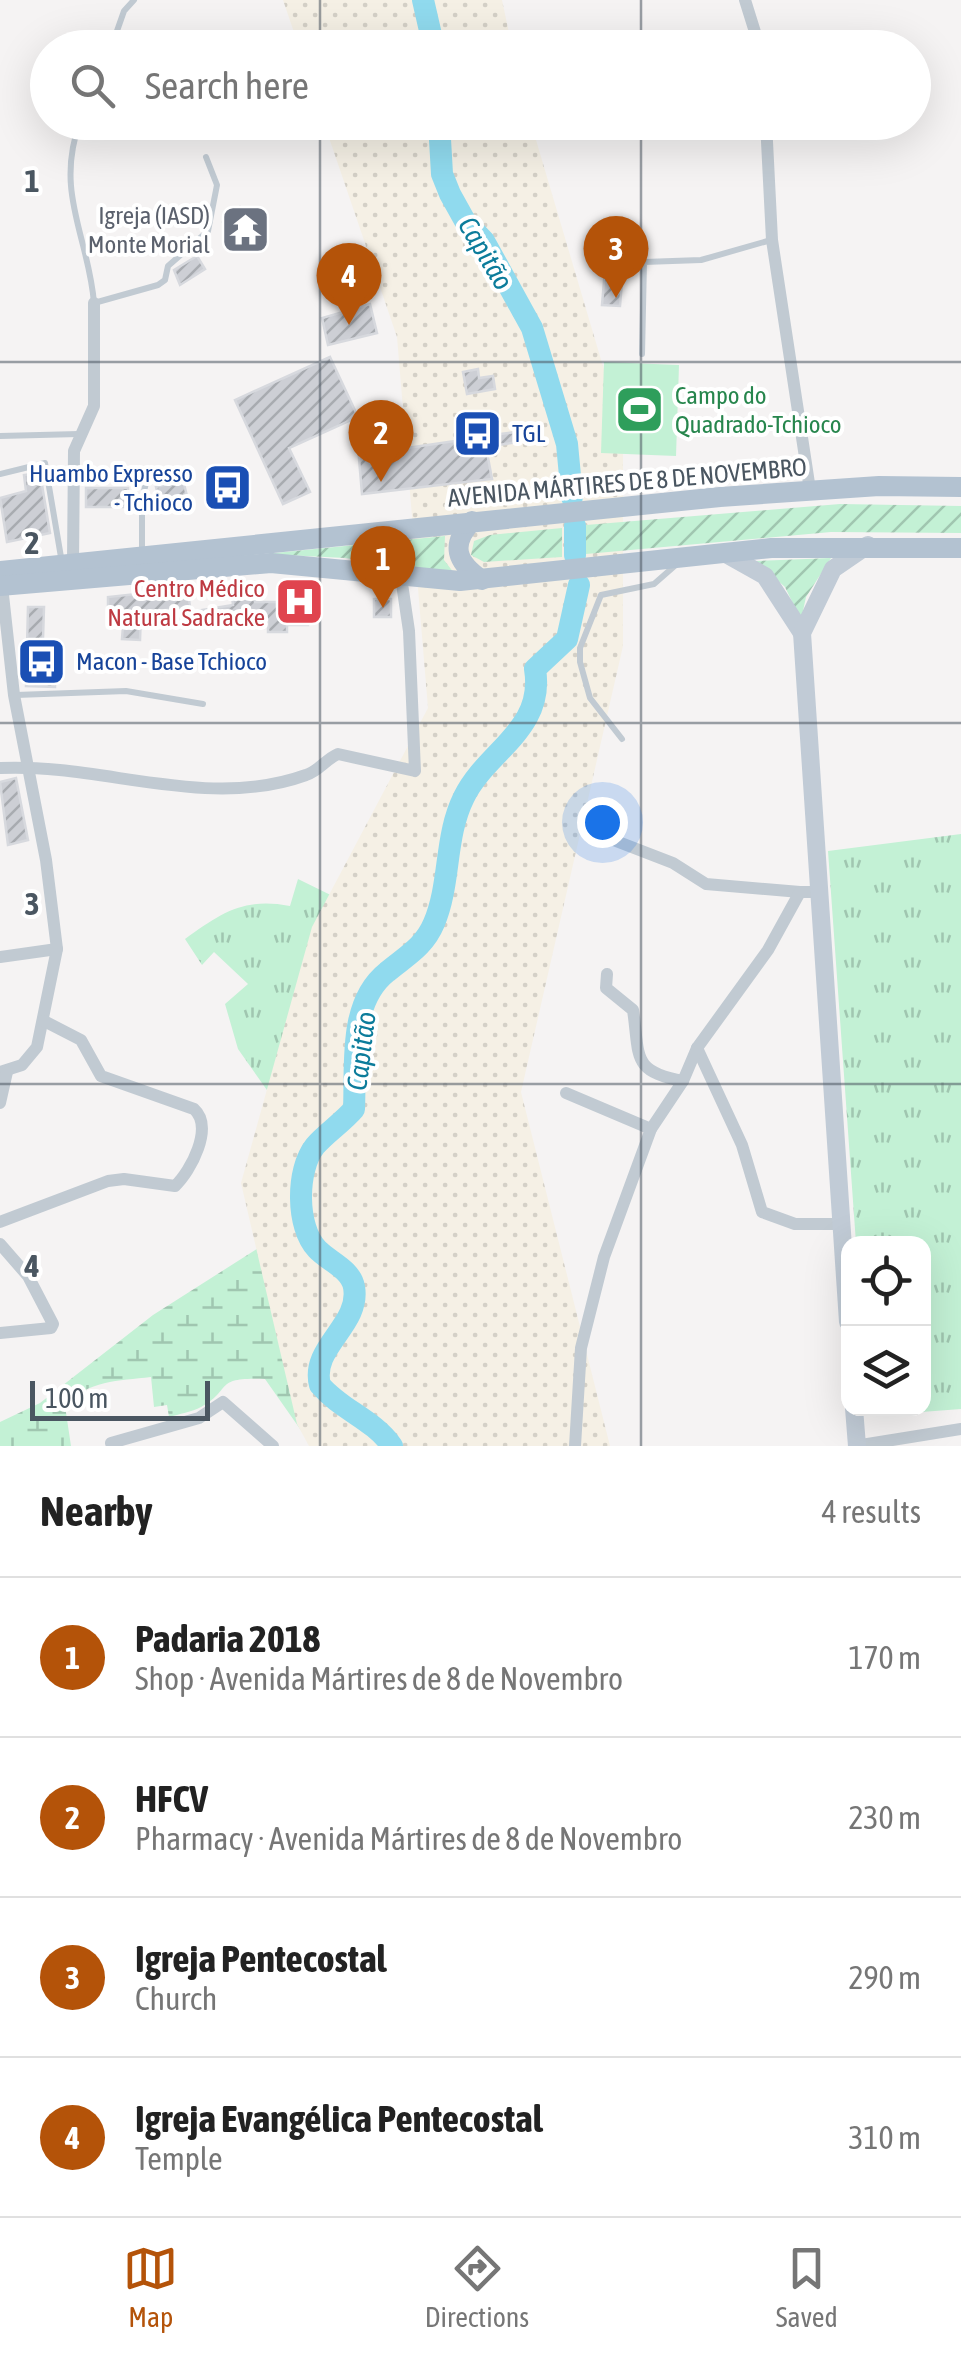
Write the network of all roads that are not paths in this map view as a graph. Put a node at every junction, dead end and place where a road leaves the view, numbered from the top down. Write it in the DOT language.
graph roads {
  1 [pos="134,0"];
  2 [pos="746,0"];
  3 [pos="117,30"];
  4 [pos="755,30"];
  5 [pos="77,140"];
  6 [pos="767,140"];
  7 [pos="206,157"];
  8 [pos="772,240"];
  9 [pos="94,303"];
  10 [pos="642,354"];
  11 [pos="79,434"];
  12 [pos="0,436"];
  13 [pos="149,471"];
  14 [pos="0,474"];
  15 [pos="961,487"];
  16 [pos="810,490"];
  17 [pos="472,520"];
  18 [pos="868,545"];
  19 [pos="961,548"];
  20 [pos="724,553"];
  21 [pos="142,556"];
  22 [pos="683,558"];
  23 [pos="67,564"];
  24 [pos="401,577"];
  25 [pos="482,580"];
  26 [pos="1,581"];
  27 [pos="802,634"];
  28 [pos="14,695"];
  29 [pos="204,704"];
  30 [pos="622,739"];
  31 [pos="27,767"];
  32 [pos="0,768"];
  33 [pos="590,830"];
  34 [pos="800,892"];
  35 [pos="820,892"];
  36 [pos="57,949"];
  37 [pos="0,956"];
  38 [pos="608,974"];
  39 [pos="44,1021"];
  40 [pos="697,1048"];
  41 [pos="4,1072"];
  42 [pos="684,1081"];
  43 [pos="566,1093"];
  44 [pos="0,1103"];
  45 [pos="651,1128"];
  46 [pos="0,1222"];
  47 [pos="842,1224"];
  48 [pos="843,1236"];
  49 [pos="0,1244"];
  50 [pos="0,1333"];
  51 [pos="854,1416"];
  52 [pos="961,1429"];
  53 [pos="256,1440"];
  54 [pos="110,1442"];
  55 [pos="856,1445"];
  56 [pos="273,1446"];
  57 [pos="574,1446"];
  1 -- 3 [label="lane"];
  2 -- 4 [label="street"];
  5 -- 9 [label="lane"];
  6 -- 8 [label="street"];
  7 -- 9 [label="lane"];
  8 -- 10 [label="lane"];
  8 -- 16 [label="street"];
  9 -- 11 [label="street"];
  11 -- 12 [label="lane"];
  11 -- 23 [label="street"];
  13 -- 21 [label="lane"];
  14 -- 23 [label="lane"];
  15 -- 16 [label="main road, AVENIDA MÁRTIRES DE 8 DE NOVEMBRO"];
  16 -- 17 [label="main road, AVENIDA MÁRTIRES DE 8 DE NOVEMBRO"];
  17 -- 21 [label="main road, AVENIDA MÁRTIRES DE 8 DE NOVEMBRO"];
  17 -- 25 [label="main road"];
  18 -- 19 [label="main road"];
  18 -- 20 [label="main road"];
  18 -- 27 [label="street"];
  20 -- 22 [label="main road"];
  20 -- 27 [label="street"];
  21 -- 23 [label="main road, AVENIDA MÁRTIRES DE 8 DE NOVEMBRO"];
  22 -- 25 [label="main road"];
  22 -- 30 [label="lane"];
  23 -- 26 [label="main road, AVENIDA MÁRTIRES DE 8 DE NOVEMBRO"];
  24 -- 25 [label="main road"];
  24 -- 26 [label="main road"];
  24 -- 31 [label="street"];
  26 -- 28 [label="street"];
  27 -- 35 [label="street"];
  28 -- 29 [label="lane"];
  28 -- 31 [label="street"];
  31 -- 32 [label="street"];
  31 -- 36 [label="street"];
  33 -- 34 [label="street"];
  34 -- 35 [label="street"];
  34 -- 40 [label="street"];
  35 -- 47 [label="street"];
  36 -- 37 [label="street"];
  36 -- 39 [label="street"];
  38 -- 42 [label="street"];
  39 -- 41 [label="street"];
  39 -- 46 [label="street"];
  40 -- 42 [label="street"];
  40 -- 47 [label="street"];
  41 -- 44 [label="street"];
  42 -- 45 [label="street"];
  43 -- 45 [label="street"];
  45 -- 57 [label="street"];
  47 -- 48 [label="street"];
  49 -- 50 [label="street"];
  51 -- 55 [label="street"];
  52 -- 55 [label="street"];
  53 -- 54 [label="street"];
  53 -- 56 [label="street"];
}
